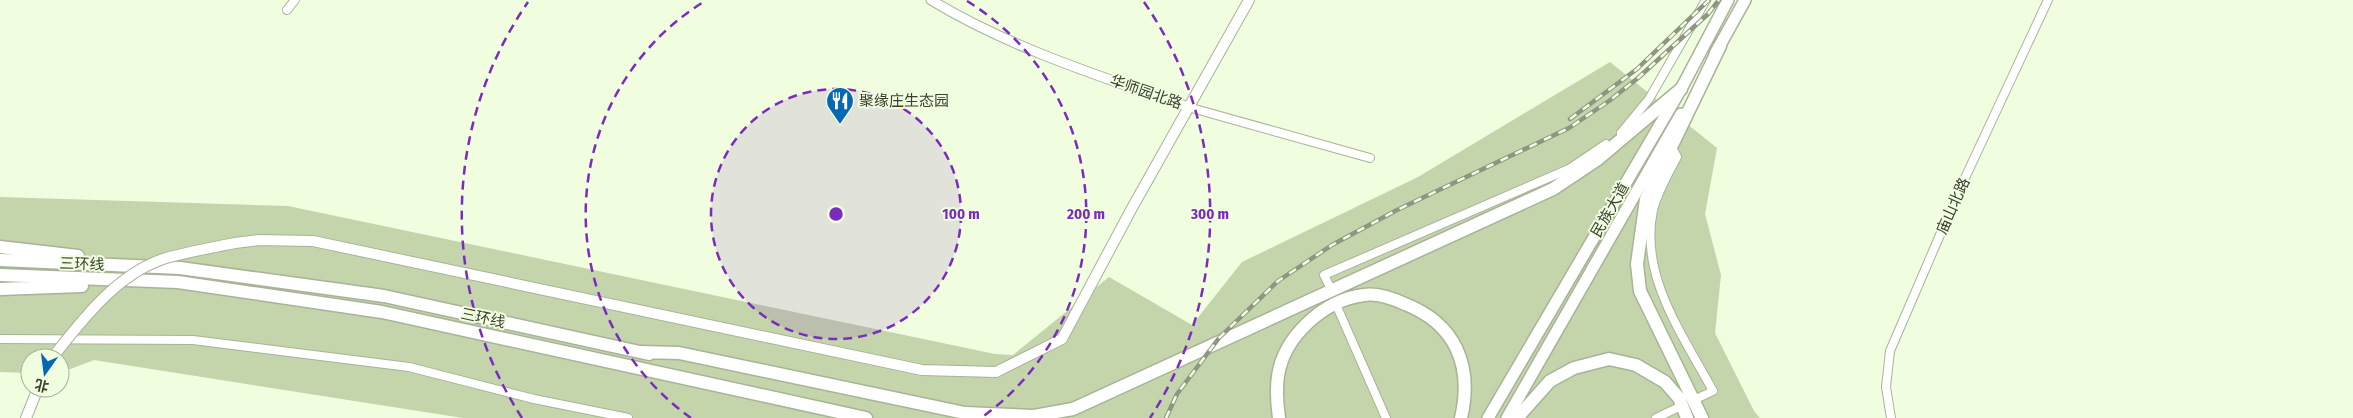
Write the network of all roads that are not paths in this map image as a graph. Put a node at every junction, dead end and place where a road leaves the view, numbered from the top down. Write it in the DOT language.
graph roads {
  1 [pos="295,0"];
  2 [pos="931,0"];
  3 [pos="1249,0"];
  4 [pos="1706,0"];
  5 [pos="1728,0"];
  6 [pos="1745,0"];
  7 [pos="2048,0"];
  8 [pos="287,10"];
  9 [pos="1720,46"];
  10 [pos="1681,89"];
  11 [pos="1188,107"];
  12 [pos="1671,146"];
  13 [pos="1370,158"];
  14 [pos="0,247"];
  15 [pos="0,260"];
  16 [pos="180,268"];
  17 [pos="0,275"];
  18 [pos="178,282"];
  19 [pos="1329,285"];
  20 [pos="0,289"];
  21 [pos="1338,309"];
  22 [pos="0,339"];
  23 [pos="60,348"];
  24 [pos="34,398"];
  25 [pos="1698,398"];
  26 [pos="820,408"];
  27 [pos="1676,408"];
  28 [pos="963,415"];
  29 [pos="26,417"];
  30 [pos="628,418"];
  31 [pos="857,418"];
  32 [pos="866,418"];
  33 [pos="991,418"];
  34 [pos="1279,418"];
  35 [pos="1386,418"];
  36 [pos="1461,418"];
  37 [pos="1488,418"];
  38 [pos="1507,418"];
  39 [pos="1517,418"];
  40 [pos="1656,418"];
  41 [pos="1687,418"];
  42 [pos="1702,418"];
  43 [pos="1891,418"];
  1 -- 8 [label="street"];
  2 -- 11 [label="street, 华师园北路"];
  3 -- 11 [label="main road"];
  4 -- 19 [label="street"];
  5 -- 10 [label="main road, 民族大道"];
  6 -- 9 [label="main road, 民族大道"];
  7 -- 43 [label="street, 庙山北路"];
  9 -- 12 [label="highway"];
  9 -- 38 [label="main road, 民族大道"];
  10 -- 28 [label="highway"];
  10 -- 37 [label="main road, 民族大道"];
  11 -- 13 [label="street, 华师园北路"];
  11 -- 23 [label="main road, bridge"];
  12 -- 25 [label="street"];
  12 -- 42 [label="highway"];
  14 -- 16 [label="highway"];
  15 -- 16 [label="highway, 三环线"];
  16 -- 28 [label="highway, 三环线"];
  17 -- 18 [label="highway, 三环线"];
  18 -- 20 [label="highway"];
  18 -- 26 [label="highway, 三环线"];
  21 -- 35 [label="street"];
  22 -- 30 [label="street"];
  24 -- 29 [label="main road"];
  26 -- 31 [label="highway"];
  26 -- 32 [label="highway, 三环线"];
  27 -- 40 [label="street"];
  28 -- 33 [label="highway"];
  34 -- 36 [label="highway"];
  39 -- 41 [label="highway"];
}
